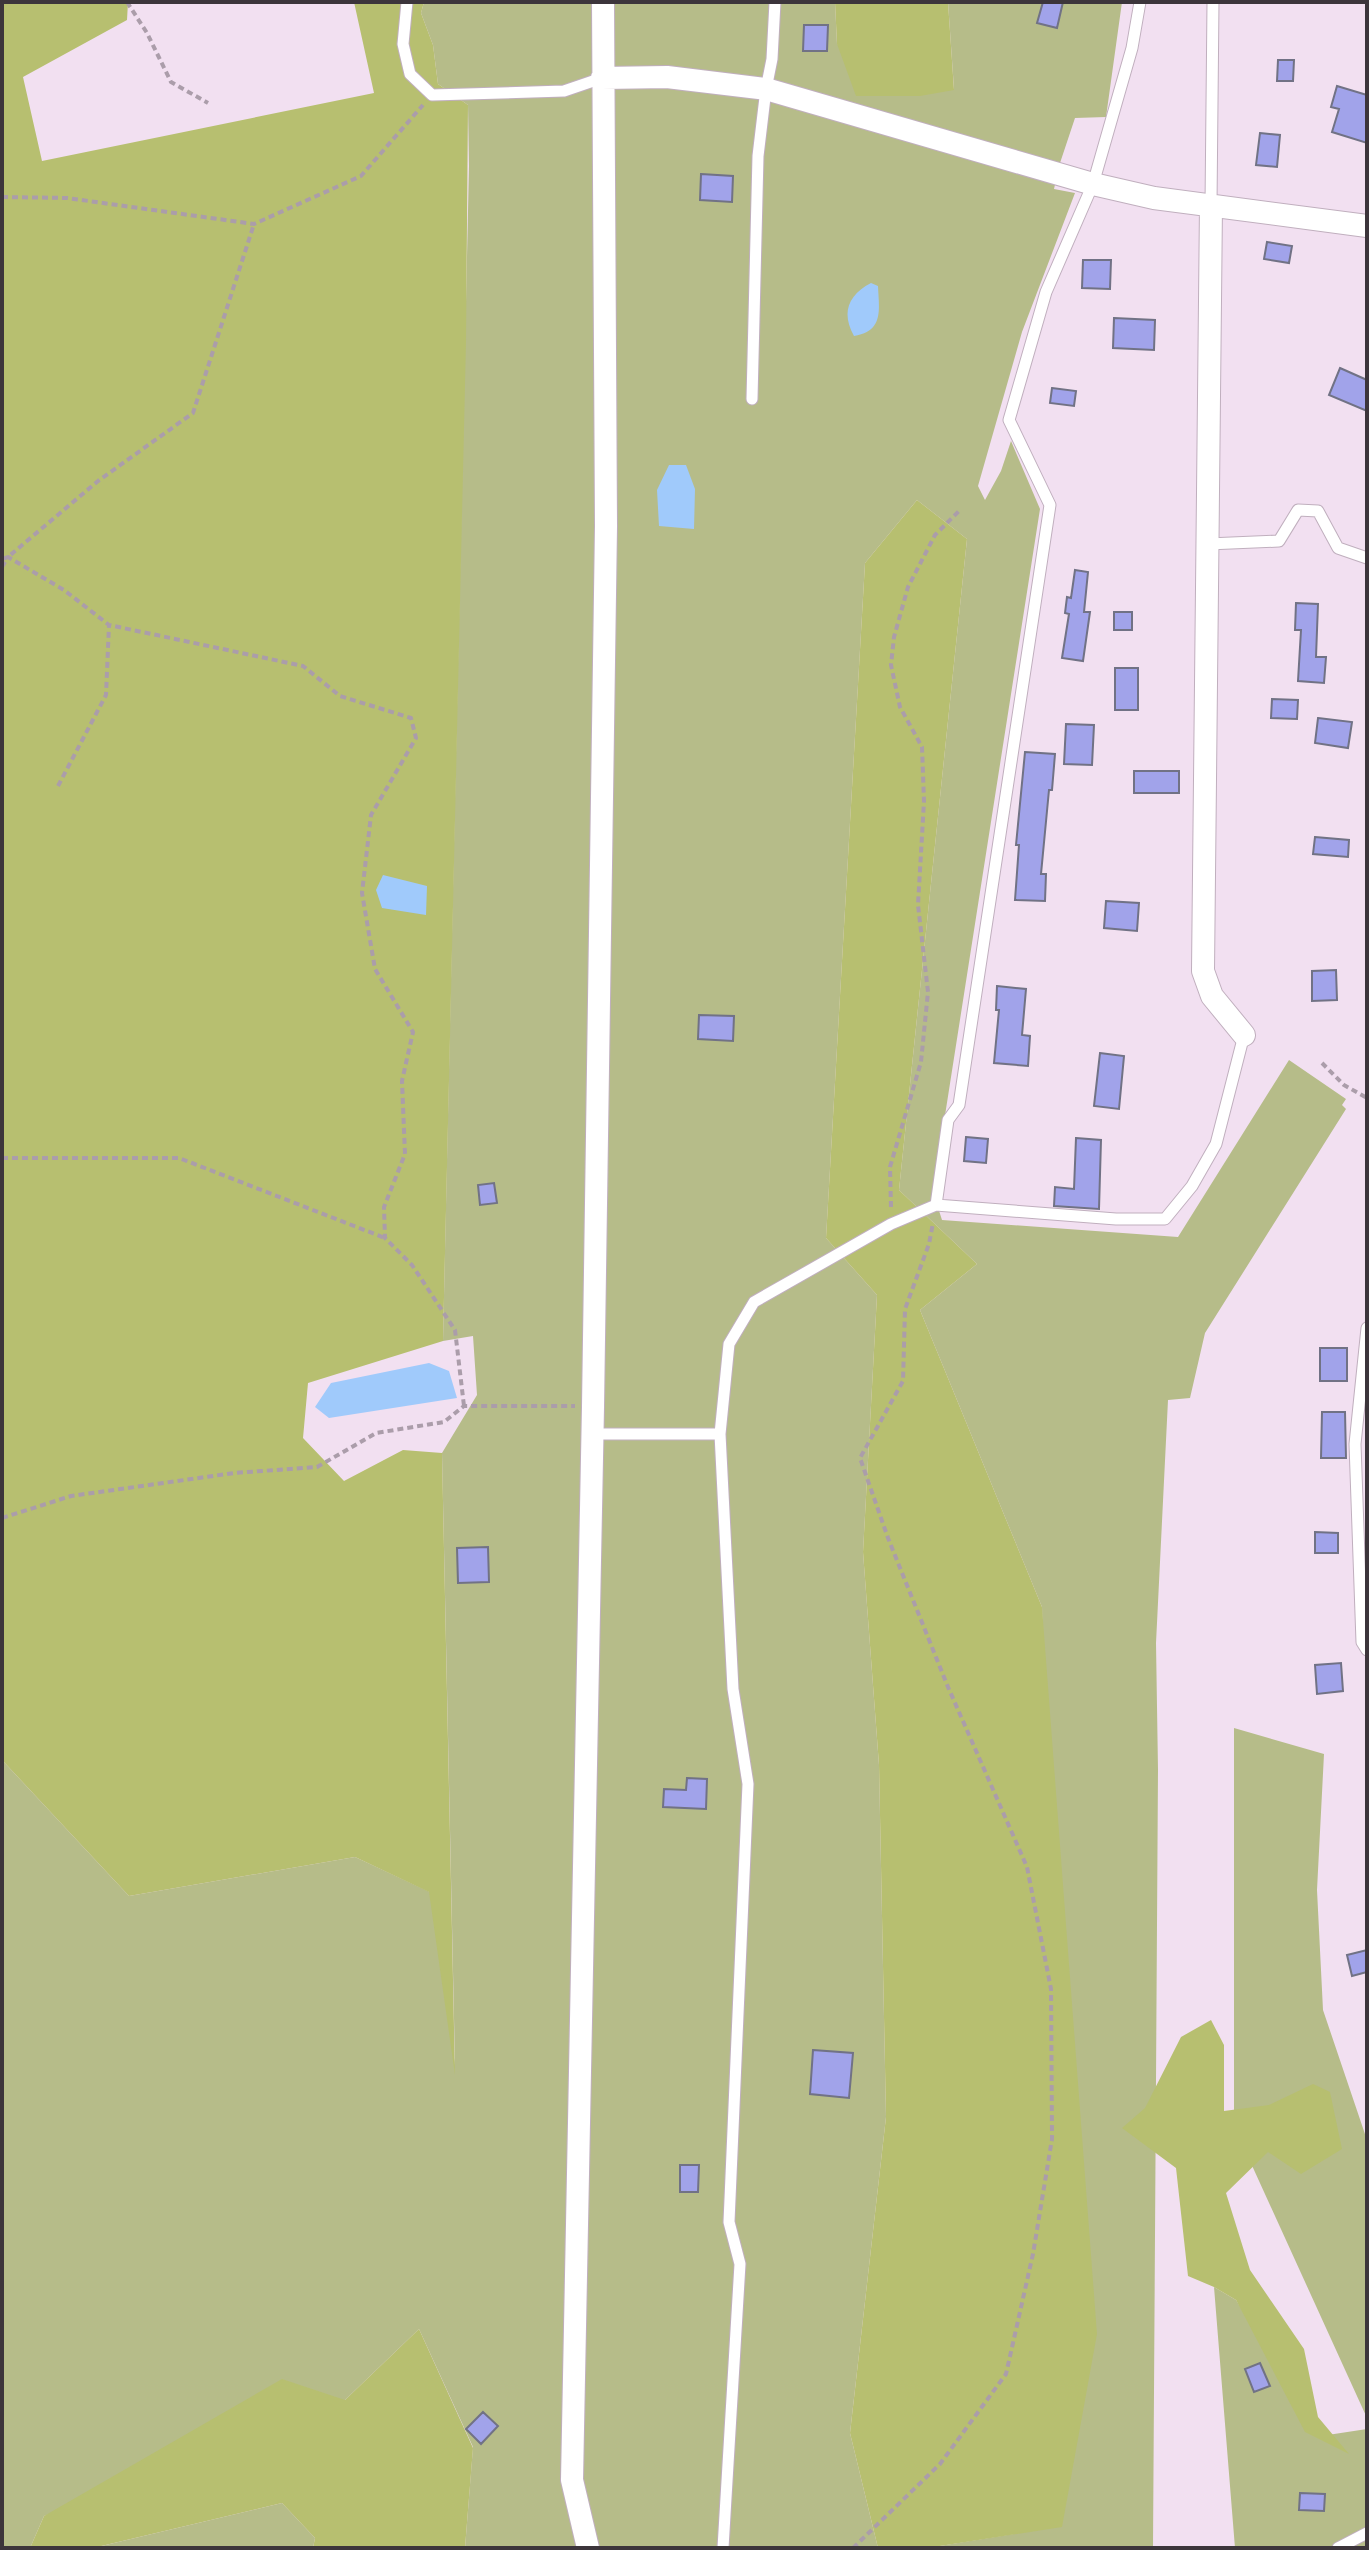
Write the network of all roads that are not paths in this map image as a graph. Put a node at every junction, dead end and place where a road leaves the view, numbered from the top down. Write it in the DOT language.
graph roads {
  1 [pos="407,2"];
  2 [pos="603,2"];
  3 [pos="775,2"];
  4 [pos="1140,2"];
  5 [pos="1213,2"];
  6 [pos="602,78"];
  7 [pos="766,89"];
  8 [pos="1093,184"];
  9 [pos="1211,205"];
  10 [pos="1367,226"];
  11 [pos="752,399"];
  12 [pos="1208,544"];
  13 [pos="1367,558"];
  14 [pos="1244,1035"];
  15 [pos="936,1205"];
  16 [pos="1367,1328"];
  17 [pos="593,1434"];
  18 [pos="720,1434"];
  19 [pos="1367,1650"];
  20 [pos="1367,2533"];
  21 [pos="588,2548"];
  22 [pos="723,2548"];
  23 [pos="1338,2548"];
  1 -- 6 [label="lane"];
  2 -- 6 [label="street"];
  3 -- 7 [label="lane"];
  4 -- 8 [label="lane"];
  5 -- 9 [label="lane"];
  6 -- 7 [label="street"];
  6 -- 17 [label="street"];
  7 -- 8 [label="street"];
  7 -- 11 [label="lane"];
  8 -- 9 [label="street"];
  8 -- 15 [label="lane"];
  9 -- 10 [label="street"];
  9 -- 12 [label="street"];
  12 -- 13 [label="lane"];
  12 -- 14 [label="street"];
  14 -- 15 [label="lane"];
  15 -- 18 [label="lane"];
  16 -- 19 [label="lane"];
  17 -- 18 [label="lane"];
  17 -- 21 [label="street"];
  18 -- 22 [label="lane"];
  20 -- 23 [label="lane"];
}
